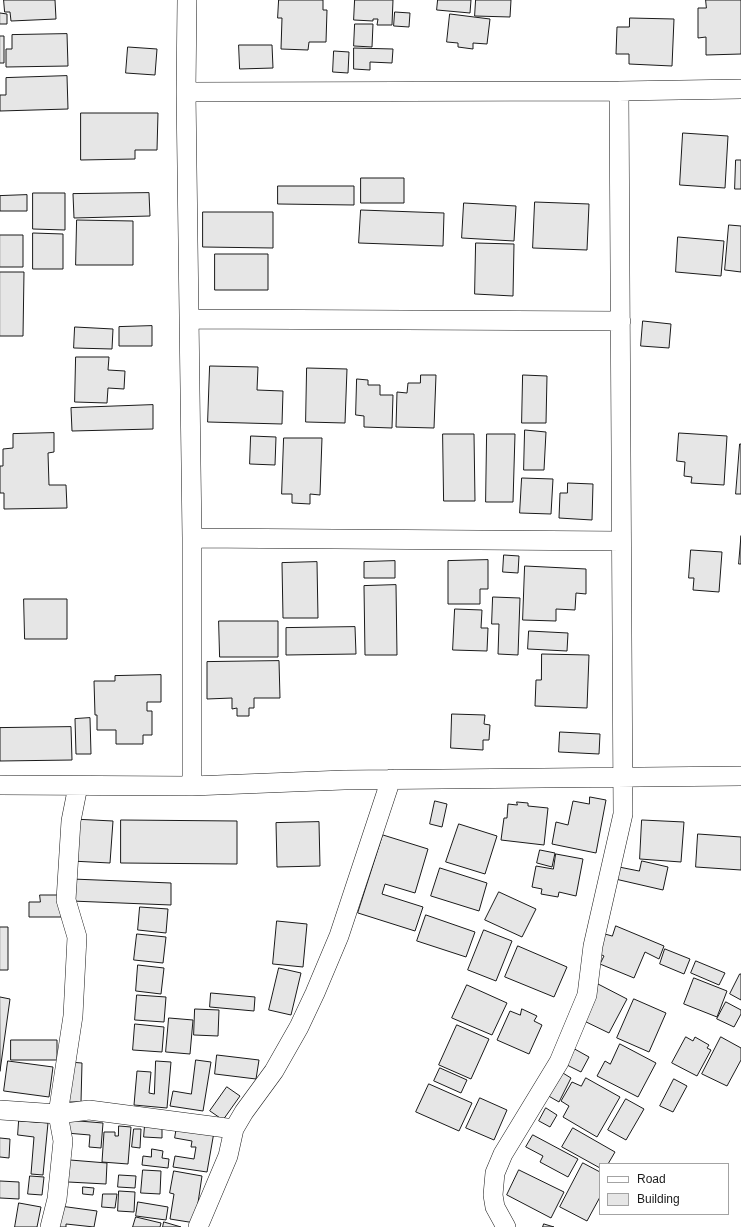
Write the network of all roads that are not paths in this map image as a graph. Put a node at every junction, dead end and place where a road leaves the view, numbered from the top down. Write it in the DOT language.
graph roads {
  1 [pos="187,0"];
  2 [pos="741,89"];
  3 [pos="619,91"];
  4 [pos="186,92"];
  5 [pos="189,319"];
  6 [pos="621,320"];
  7 [pos="192,538"];
  8 [pos="622,541"];
  9 [pos="623,776"];
  10 [pos="741,776"];
  11 [pos="391,779"];
  12 [pos="0,785"];
  13 [pos="78,786"];
  14 [pos="192,786"];
  15 [pos="0,1110"];
  16 [pos="58,1114"];
  17 [pos="234,1129"];
  18 [pos="50,1227"];
  19 [pos="198,1227"];
  20 [pos="506,1227"];
  1 -- 4 [label="street"];
  2 -- 3 [label="street"];
  3 -- 4 [label="street"];
  3 -- 6 [label="street"];
  4 -- 5 [label="street"];
  5 -- 6 [label="street"];
  5 -- 7 [label="street"];
  6 -- 8 [label="street"];
  7 -- 8 [label="street"];
  7 -- 14 [label="street"];
  8 -- 9 [label="street"];
  9 -- 10 [label="street"];
  9 -- 11 [label="street"];
  9 -- 20 [label="street"];
  11 -- 14 [label="street"];
  11 -- 17 [label="street"];
  12 -- 13 [label="street"];
  13 -- 14 [label="street"];
  13 -- 16 [label="street"];
  15 -- 16 [label="street"];
  16 -- 17 [label="street"];
  16 -- 18 [label="street"];
  17 -- 19 [label="street"];
}
